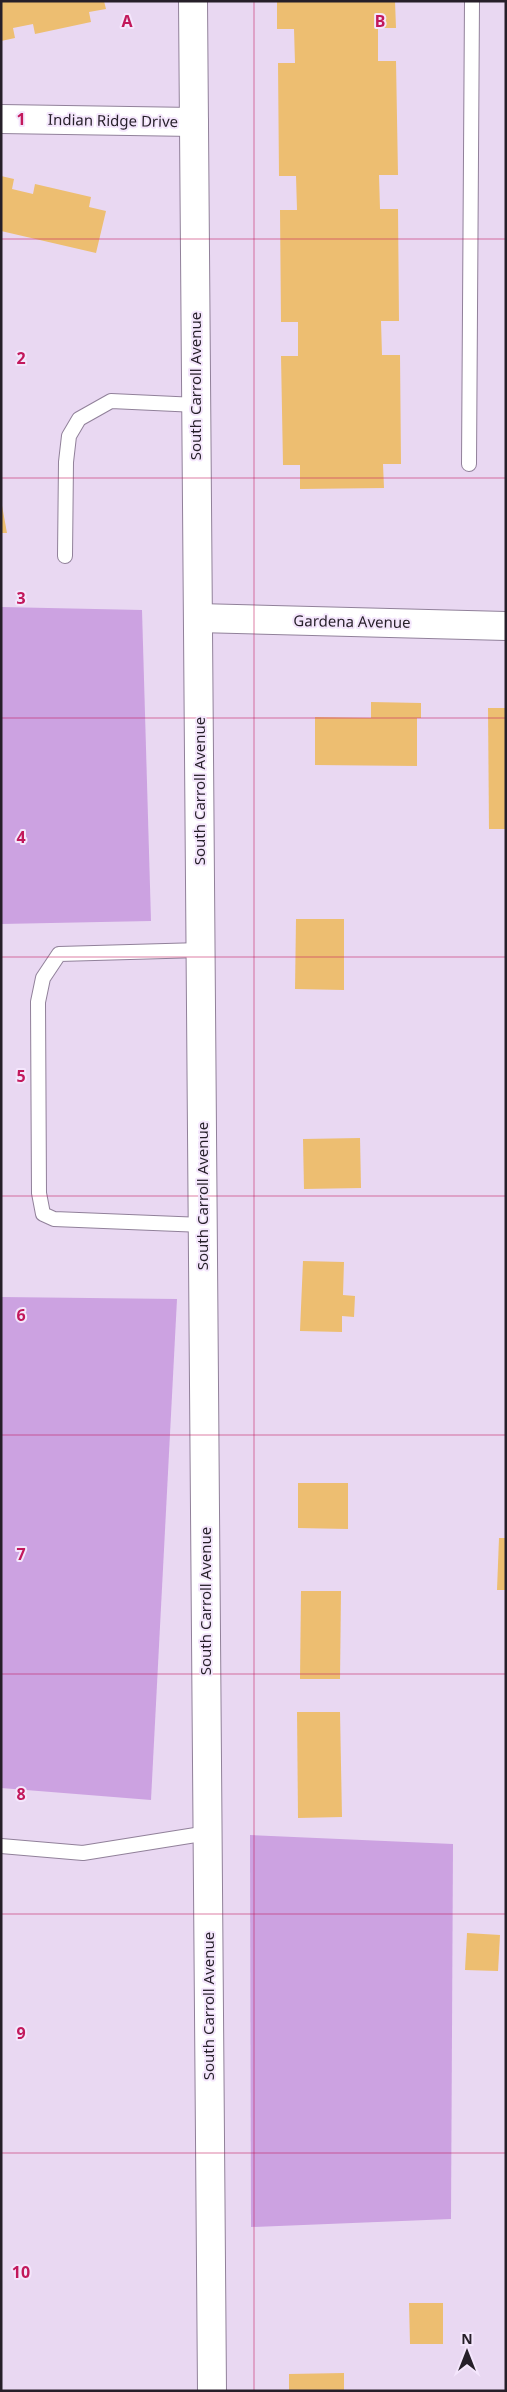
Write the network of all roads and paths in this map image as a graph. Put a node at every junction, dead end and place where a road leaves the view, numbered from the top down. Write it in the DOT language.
graph roads {
  1 [pos="193,1"];
  2 [pos="472,1"];
  3 [pos="1,119"];
  4 [pos="194,122"];
  5 [pos="197,404"];
  6 [pos="469,464"];
  7 [pos="65,556"];
  8 [pos="198,618"];
  9 [pos="506,626"];
  10 [pos="201,950"];
  11 [pos="203,1225"];
  12 [pos="208,1833"];
  13 [pos="1,1846"];
  14 [pos="212,2391"];
  1 -- 4 [label="street, South Carroll Avenue"];
  2 -- 6 [label="lane"];
  3 -- 4 [label="street, Indian Ridge Drive"];
  4 -- 5 [label="street, South Carroll Avenue"];
  5 -- 7 [label="lane"];
  5 -- 8 [label="street, South Carroll Avenue"];
  8 -- 9 [label="street, Gardena Avenue"];
  8 -- 10 [label="street, South Carroll Avenue"];
  10 -- 11 [label="street, South Carroll Avenue"];
  10 -- 11 [label="lane"];
  11 -- 12 [label="street, South Carroll Avenue"];
  12 -- 13 [label="lane"];
  12 -- 14 [label="street, South Carroll Avenue"];
}
